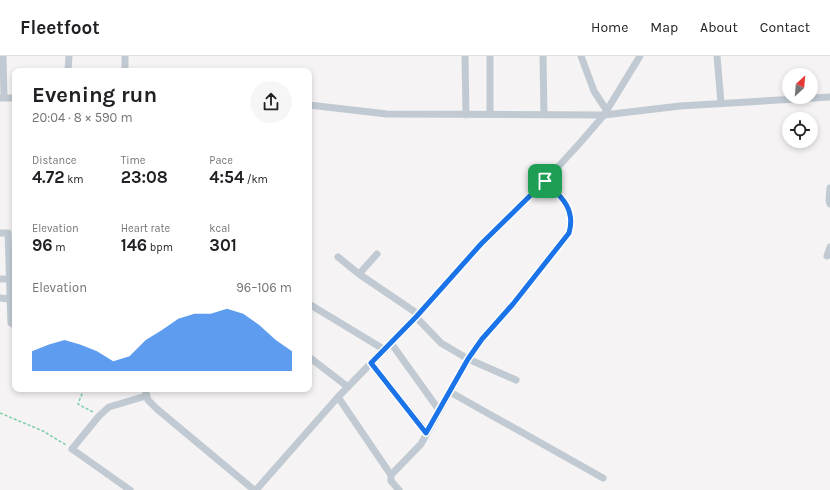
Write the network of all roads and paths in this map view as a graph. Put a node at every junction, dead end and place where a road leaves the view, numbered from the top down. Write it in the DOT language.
graph roads {
  1 [pos="3,56"];
  2 [pos="69,56"];
  3 [pos="125,56"];
  4 [pos="465,56"];
  5 [pos="490,56"];
  6 [pos="543,56"];
  7 [pos="582,56"];
  8 [pos="640,56"];
  9 [pos="717,56"];
  10 [pos="68,68"];
  11 [pos="125,68"];
  12 [pos="830,97"];
  13 [pos="2,98"];
  14 [pos="721,103"];
  15 [pos="312,105"];
  16 [pos="606,113"];
  17 [pos="490,114"];
  18 [pos="466,115"];
  19 [pos="544,115"];
  20 [pos="545,181"];
  21 [pos="830,188"];
  22 [pos="830,204"];
  23 [pos="0,232"];
  24 [pos="830,247"];
  25 [pos="377,254"];
  26 [pos="827,256"];
  27 [pos="338,257"];
  28 [pos="359,274"];
  29 [pos="0,278"];
  30 [pos="9,279"];
  31 [pos="0,298"];
  32 [pos="10,299"];
  33 [pos="312,306"];
  34 [pos="417,315"];
  35 [pos="12,324"];
  36 [pos="391,343"];
  37 [pos="385,350"];
  38 [pos="312,359"];
  39 [pos="468,359"];
  40 [pos="371,363"];
  41 [pos="516,380"];
  42 [pos="348,387"];
  43 [pos="83,392"];
  44 [pos="146,392"];
  45 [pos="450,392"];
  46 [pos="338,397"];
  47 [pos="439,410"];
  48 [pos="0,413"];
  49 [pos="99,416"];
  50 [pos="426,433"];
  51 [pos="72,449"];
  52 [pos="391,475"];
  53 [pos="603,478"];
  54 [pos="130,490"];
  55 [pos="255,490"];
  56 [pos="399,490"];
  1 -- 13 [label="street"];
  2 -- 10 [label="street"];
  3 -- 11 [label="street"];
  4 -- 18 [label="street"];
  5 -- 17 [label="street"];
  6 -- 19 [label="street"];
  7 -- 16 [label="street"];
  8 -- 16 [label="street"];
  9 -- 14 [label="street"];
  12 -- 14 [label="street"];
  14 -- 16 [label="street"];
  15 -- 18 [label="street"];
  16 -- 19 [label="street"];
  16 -- 20 [label="street"];
  17 -- 18 [label="street"];
  17 -- 19 [label="street"];
  20 -- 34 [label="street"];
  20 -- 39 [label="path"];
  21 -- 22 [label="street"];
  23 -- 30 [label="street"];
  24 -- 26 [label="street"];
  25 -- 28 [label="street"];
  27 -- 28 [label="street"];
  28 -- 34 [label="street"];
  29 -- 30 [label="street"];
  30 -- 32 [label="street"];
  31 -- 32 [label="street"];
  32 -- 35 [label="street"];
  33 -- 37 [label="street"];
  34 -- 36 [label="street"];
  34 -- 39 [label="street"];
  36 -- 37 [label="street"];
  36 -- 47 [label="street"];
  37 -- 40 [label="street"];
  38 -- 42 [label="street"];
  39 -- 41 [label="street"];
  39 -- 45 [label="street"];
  40 -- 42 [label="street"];
  40 -- 50 [label="street"];
  42 -- 46 [label="street"];
  43 -- 49 [label="path"];
  44 -- 49 [label="street"];
  44 -- 55 [label="street"];
  45 -- 47 [label="street"];
  45 -- 53 [label="street"];
  46 -- 52 [label="street"];
  46 -- 55 [label="street"];
  47 -- 50 [label="street"];
  48 -- 51 [label="path"];
  49 -- 51 [label="street"];
  50 -- 52 [label="street"];
  51 -- 54 [label="street"];
  52 -- 56 [label="street"];
}
